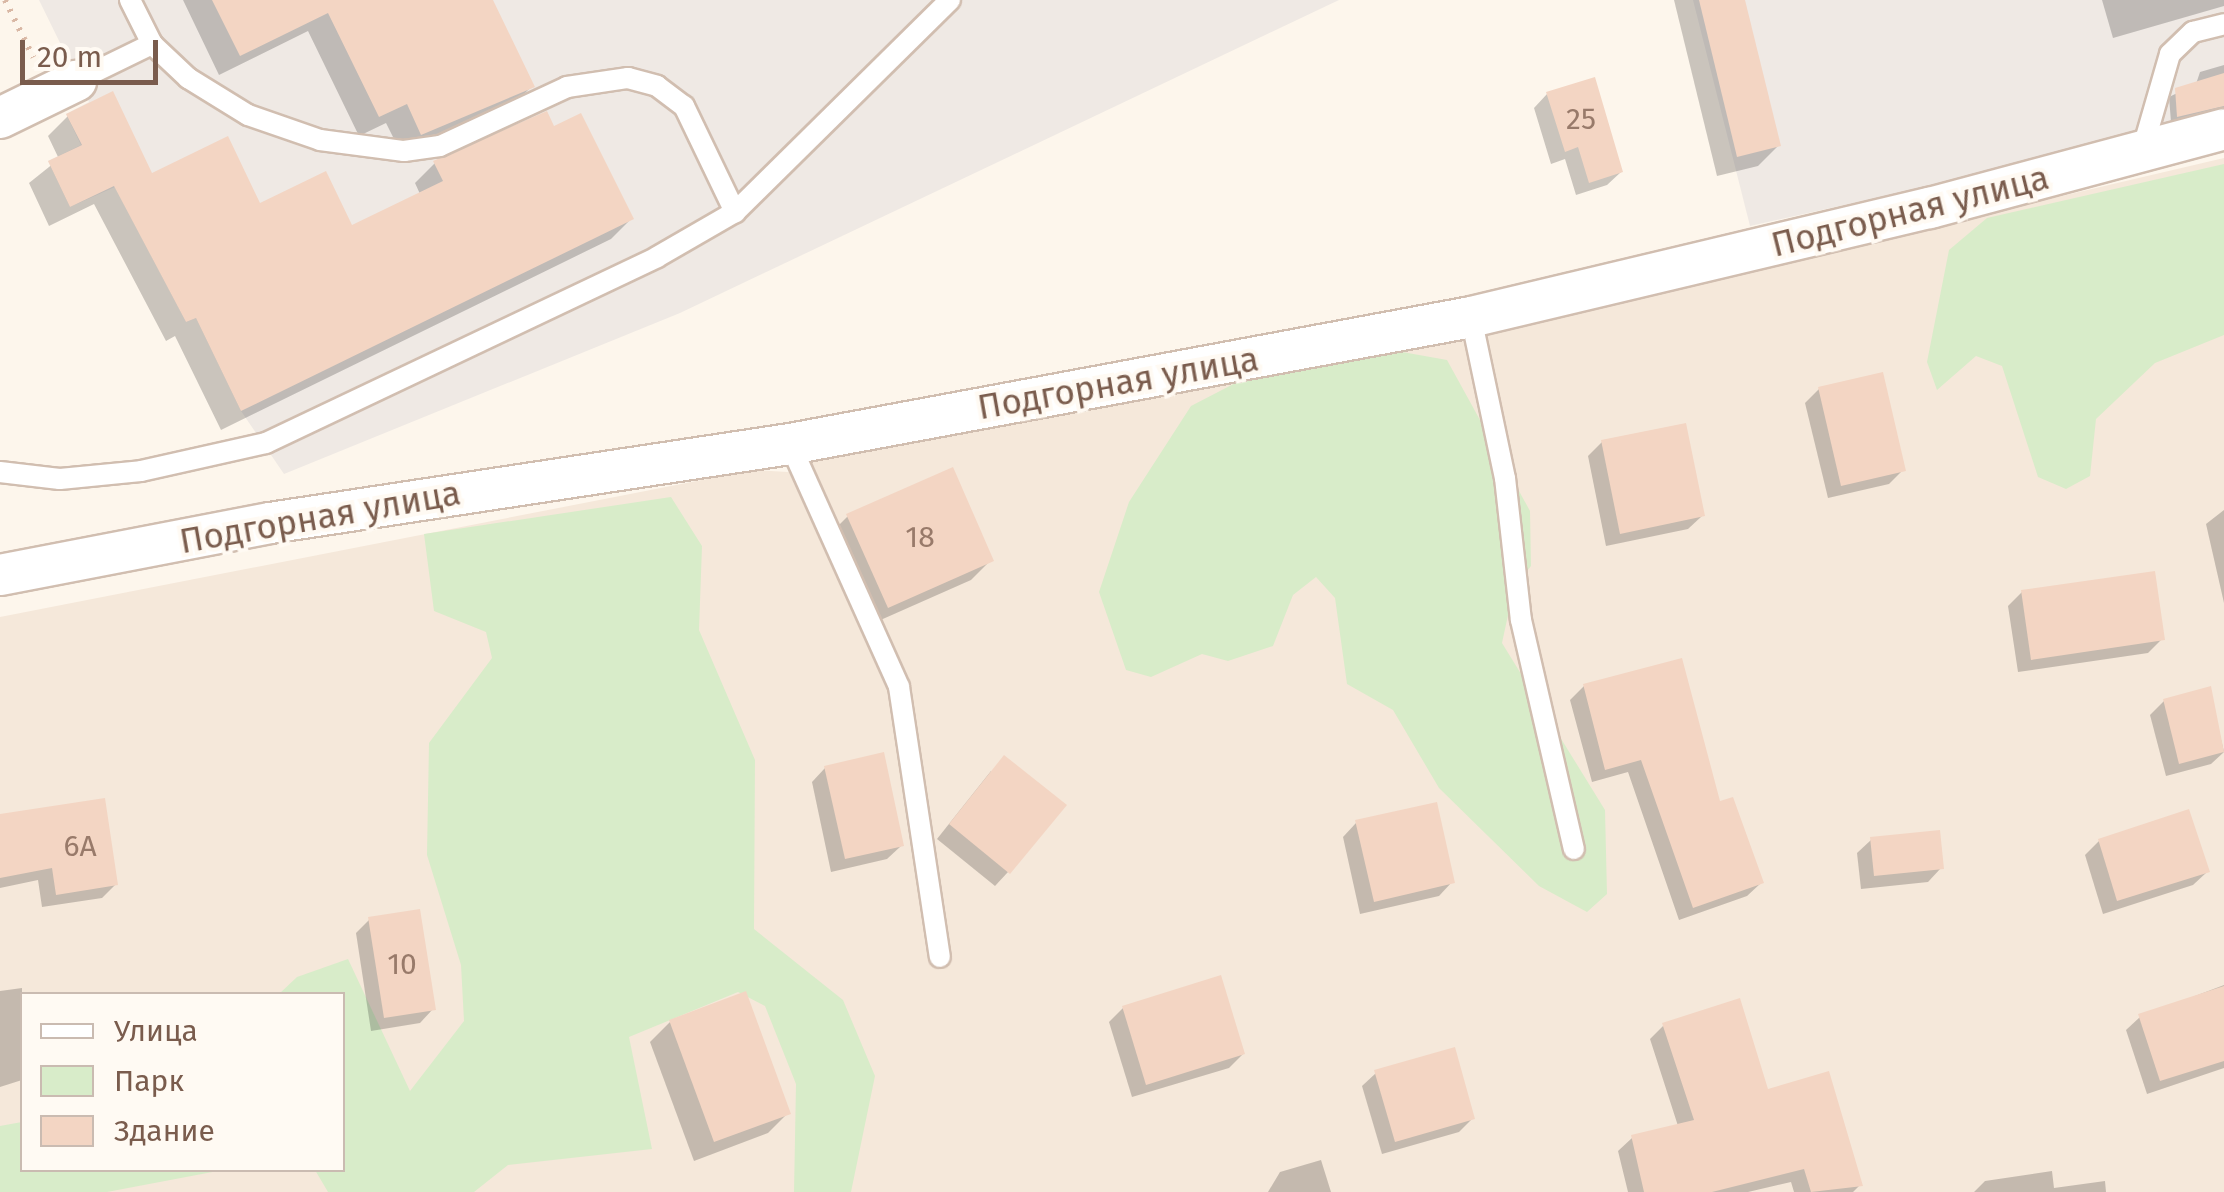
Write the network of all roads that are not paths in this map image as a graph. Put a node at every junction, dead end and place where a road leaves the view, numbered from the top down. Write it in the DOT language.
graph roads {
  1 [pos="130,0"];
  2 [pos="950,0"];
  3 [pos="2224,24"];
  4 [pos="152,44"];
  5 [pos="63,87"];
  6 [pos="0,118"];
  7 [pos="2224,129"];
  8 [pos="2142,151"];
  9 [pos="736,212"];
  10 [pos="1471,318"];
  11 [pos="790,444"];
  12 [pos="0,472"];
  13 [pos="0,575"];
  14 [pos="1574,849"];
  15 [pos="940,956"];
  1 -- 4 [label="lane"];
  2 -- 9 [label="lane"];
  3 -- 8 [label="lane"];
  4 -- 5 [label="lane"];
  4 -- 9 [label="lane"];
  5 -- 6 [label="street"];
  7 -- 8 [label="street, Подгорная улица"];
  8 -- 10 [label="street, Подгорная улица"];
  9 -- 12 [label="lane"];
  10 -- 11 [label="street, Подгорная улица"];
  10 -- 14 [label="lane"];
  11 -- 13 [label="street, Подгорная улица"];
  11 -- 15 [label="lane"];
}
